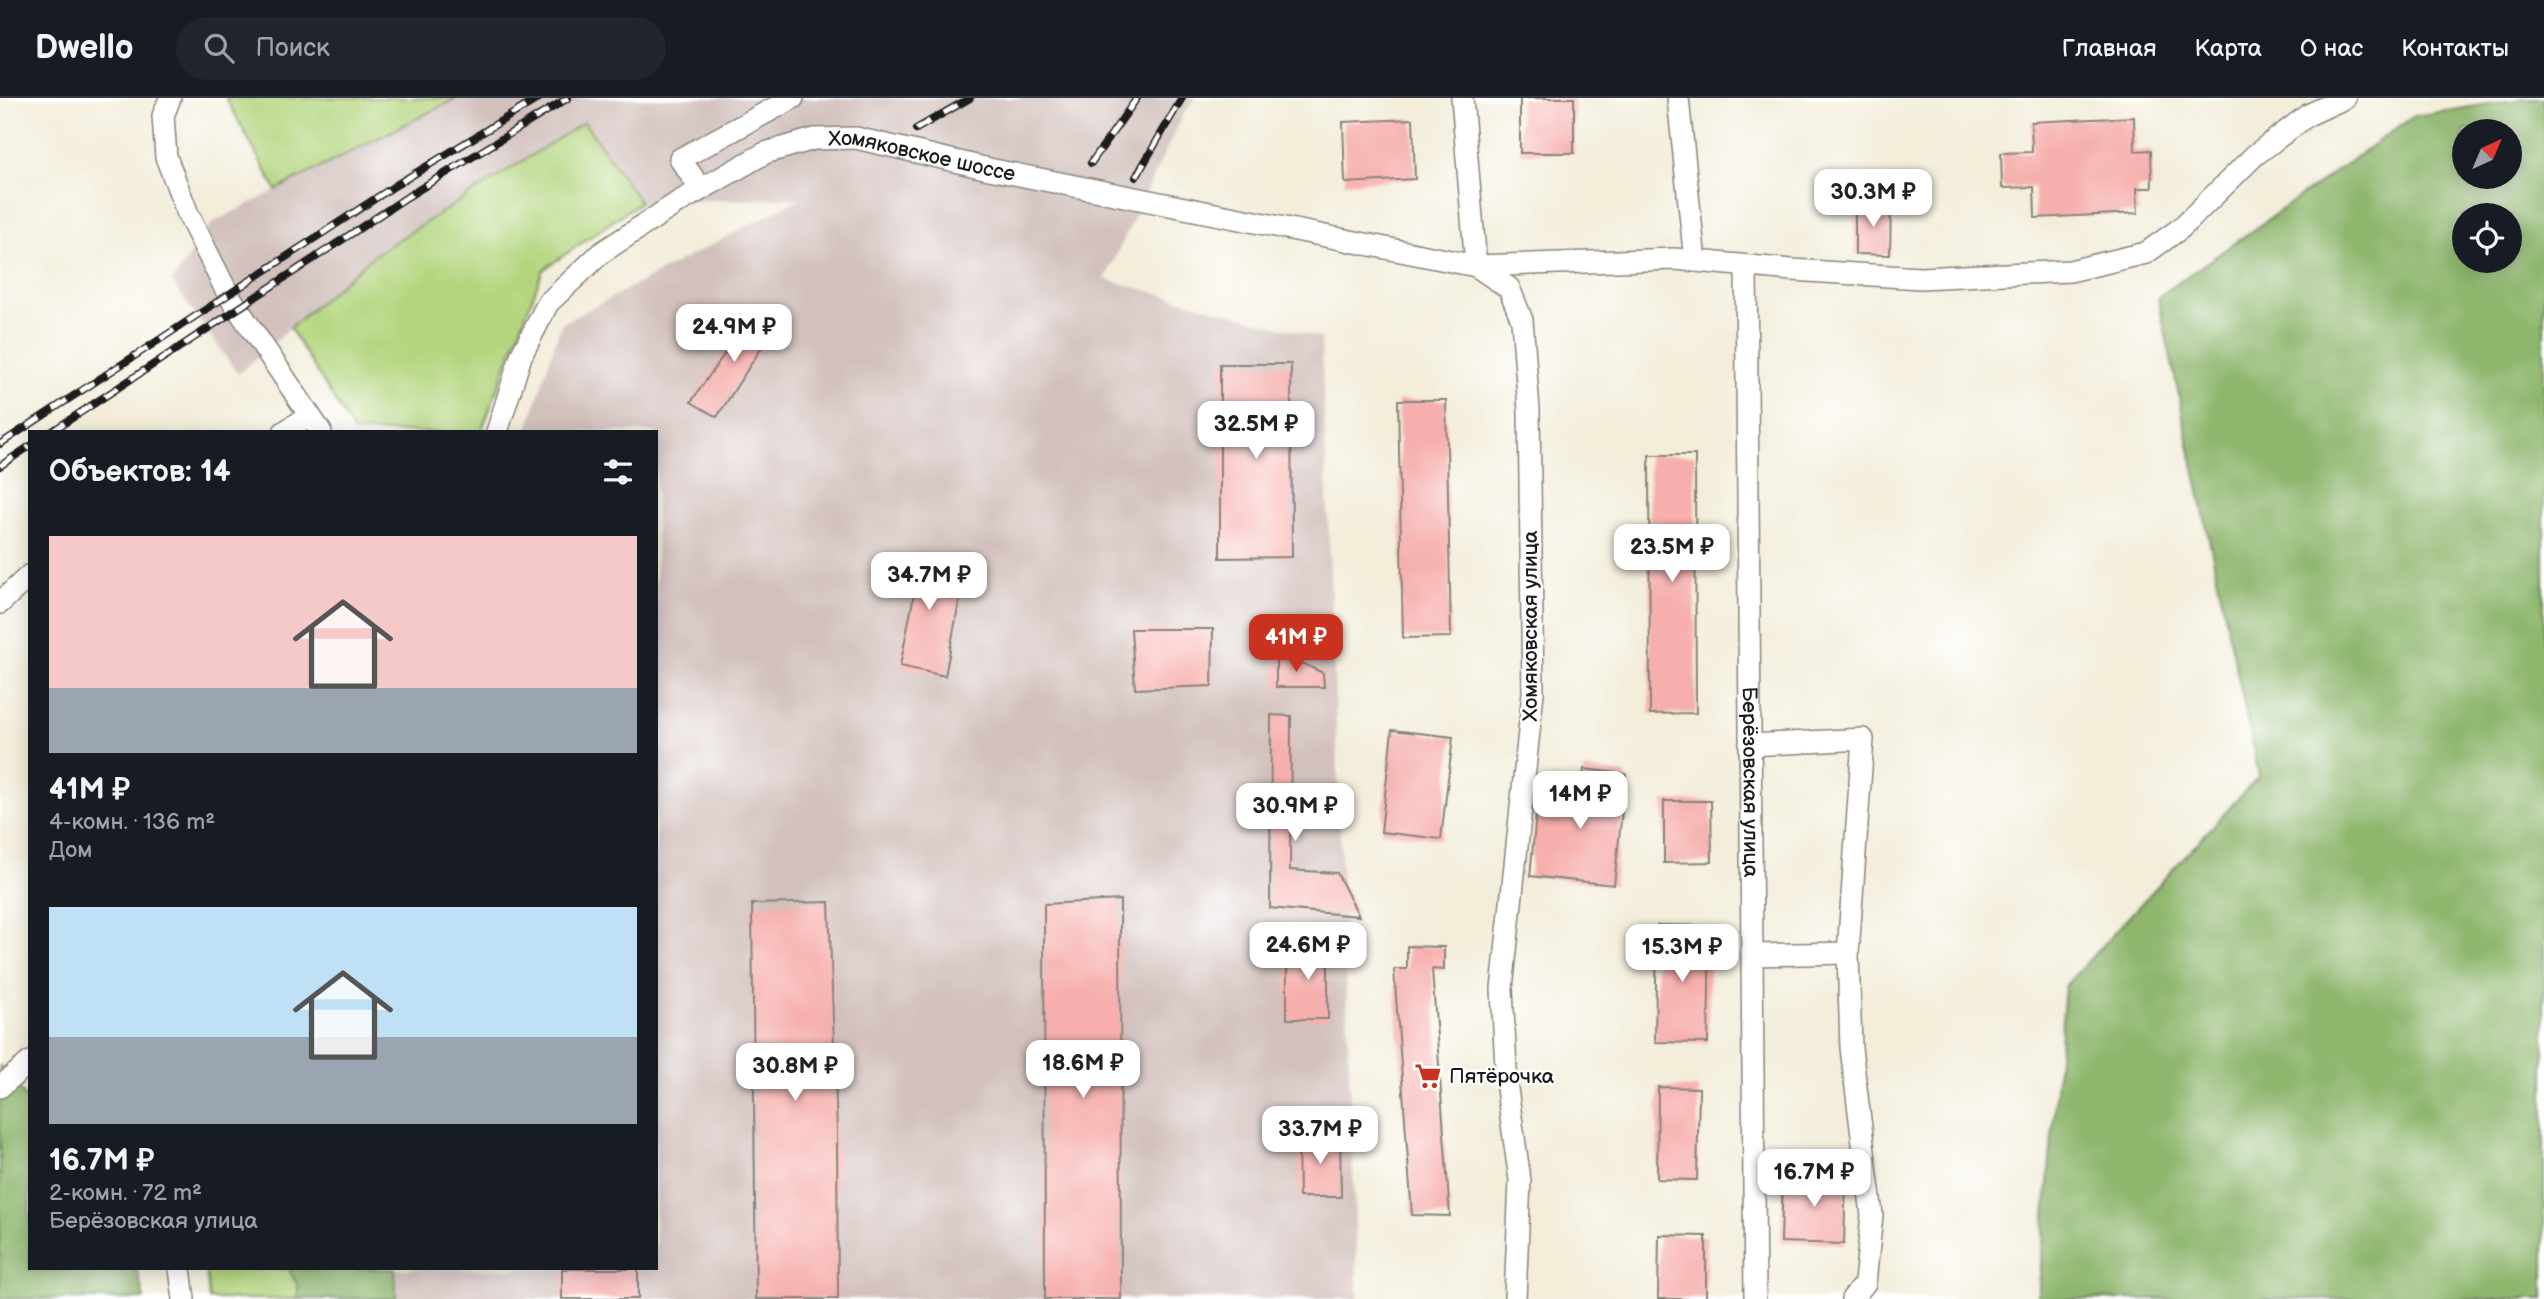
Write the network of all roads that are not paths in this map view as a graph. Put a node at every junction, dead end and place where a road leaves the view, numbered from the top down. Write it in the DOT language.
graph roads {
  1 [pos="170,98"];
  2 [pos="793,98"];
  3 [pos="1462,98"];
  4 [pos="1678,98"];
  5 [pos="2344,98"];
  6 [pos="702,189"];
  7 [pos="1695,261"];
  8 [pos="1476,265"];
  9 [pos="1746,266"];
  10 [pos="316,424"];
  11 [pos="292,430"];
  12 [pos="498,430"];
  13 [pos="28,577"];
  14 [pos="0,603"];
  15 [pos="1750,745"];
  16 [pos="1848,953"];
  17 [pos="1752,955"];
  18 [pos="28,1064"];
  19 [pos="0,1087"];
  20 [pos="180,1270"];
  21 [pos="1758,1297"];
  22 [pos="184,1299"];
  23 [pos="1515,1299"];
  24 [pos="1852,1299"];
  1 -- 10 [label="street"];
  2 -- 6 [label="street"];
  3 -- 8 [label="street"];
  4 -- 7 [label="street"];
  5 -- 9 [label="street"];
  6 -- 8 [label="street, Хомяковское шоссе"];
  6 -- 12 [label="street, Хомяковское шоссе"];
  7 -- 8 [label="street"];
  7 -- 9 [label="street"];
  8 -- 23 [label="street, Хомяковская улица"];
  9 -- 15 [label="street, Берёзовская улица"];
  10 -- 11 [label="street"];
  13 -- 14 [label="street"];
  15 -- 16 [label="street"];
  15 -- 17 [label="street, Берёзовская улица"];
  16 -- 17 [label="street"];
  16 -- 24 [label="street"];
  17 -- 21 [label="street, Берёзовская улица"];
  18 -- 19 [label="street"];
  20 -- 22 [label="street"];
}
